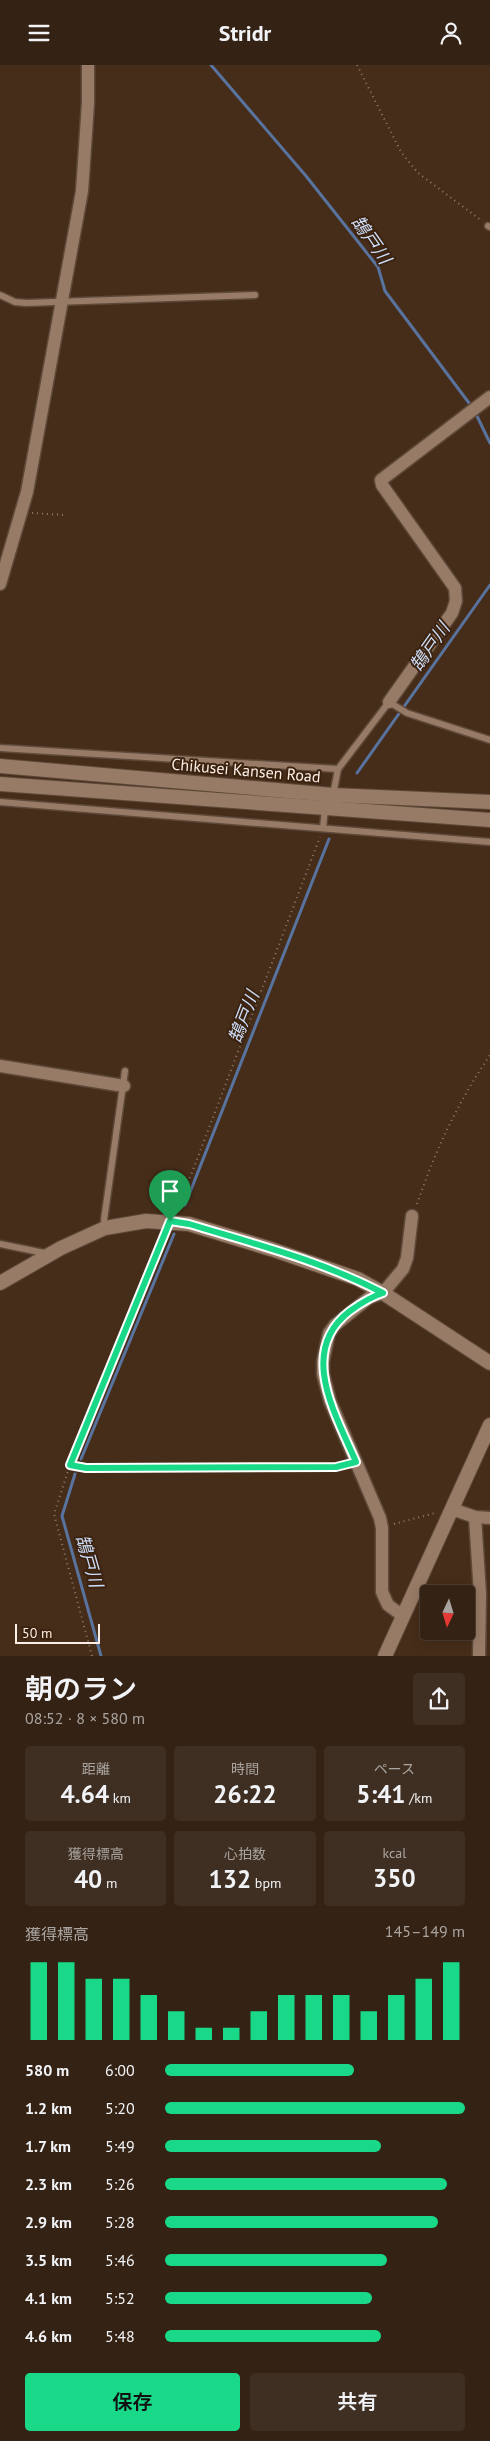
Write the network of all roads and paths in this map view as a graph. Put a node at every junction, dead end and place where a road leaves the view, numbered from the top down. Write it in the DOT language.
graph roads {
  1 [pos="88,65"];
  2 [pos="357,65"];
  3 [pos="489,226"];
  4 [pos="0,295"];
  5 [pos="255,295"];
  6 [pos="62,302"];
  7 [pos="490,397"];
  8 [pos="23,510"];
  9 [pos="64,515"];
  10 [pos="0,584"];
  11 [pos="389,702"];
  12 [pos="490,740"];
  13 [pos="0,748"];
  14 [pos="0,767"];
  15 [pos="338,769"];
  16 [pos="0,784"];
  17 [pos="333,795"];
  18 [pos="0,802"];
  19 [pos="490,802"];
  20 [pos="325,809"];
  21 [pos="490,819"];
  22 [pos="323,828"];
  23 [pos="490,842"];
  24 [pos="490,1055"];
  25 [pos="0,1066"];
  26 [pos="125,1071"];
  27 [pos="124,1086"];
  28 [pos="412,1216"];
  29 [pos="170,1221"];
  30 [pos="105,1228"];
  31 [pos="0,1244"];
  32 [pos="50,1255"];
  33 [pos="0,1283"];
  34 [pos="383,1293"];
  35 [pos="490,1363"];
  36 [pos="490,1425"];
  37 [pos="356,1462"];
  38 [pos="70,1465"];
  39 [pos="450,1513"];
  40 [pos="475,1517"];
  41 [pos="490,1518"];
  42 [pos="382,1528"];
  43 [pos="402,1616"];
  44 [pos="92,1656"];
  45 [pos="385,1656"];
  46 [pos="479,1656"];
  1 -- 6 [label="street"];
  2 -- 3 [label="path"];
  4 -- 6 [label="lane"];
  5 -- 6 [label="lane"];
  6 -- 8 [label="street"];
  7 -- 11 [label="street"];
  8 -- 9 [label="path"];
  8 -- 10 [label="street"];
  11 -- 12 [label="lane"];
  11 -- 15 [label="lane"];
  13 -- 15 [label="lane"];
  14 -- 17 [label="street, Chikusei Kansen Road"];
  15 -- 17 [label="lane"];
  16 -- 20 [label="street, Chikusei Kansen Road"];
  17 -- 19 [label="street, Chikusei Kansen Road"];
  18 -- 22 [label="lane"];
  20 -- 21 [label="street, Chikusei Kansen Road"];
  20 -- 22 [label="lane"];
  22 -- 23 [label="lane"];
  22 -- 29 [label="path"];
  24 -- 28 [label="path"];
  25 -- 27 [label="street"];
  26 -- 27 [label="lane"];
  27 -- 30 [label="lane"];
  28 -- 34 [label="street"];
  29 -- 30 [label="street"];
  29 -- 34 [label="street"];
  29 -- 38 [label="path"];
  30 -- 32 [label="street"];
  31 -- 32 [label="lane"];
  32 -- 33 [label="street"];
  34 -- 35 [label="street"];
  34 -- 37 [label="street"];
  36 -- 39 [label="street"];
  37 -- 38 [label="path"];
  37 -- 42 [label="street"];
  38 -- 44 [label="path"];
  39 -- 40 [label="street"];
  39 -- 42 [label="path"];
  39 -- 43 [label="street"];
  40 -- 41 [label="street"];
  40 -- 46 [label="street"];
  42 -- 43 [label="street"];
  43 -- 45 [label="street"];
}
